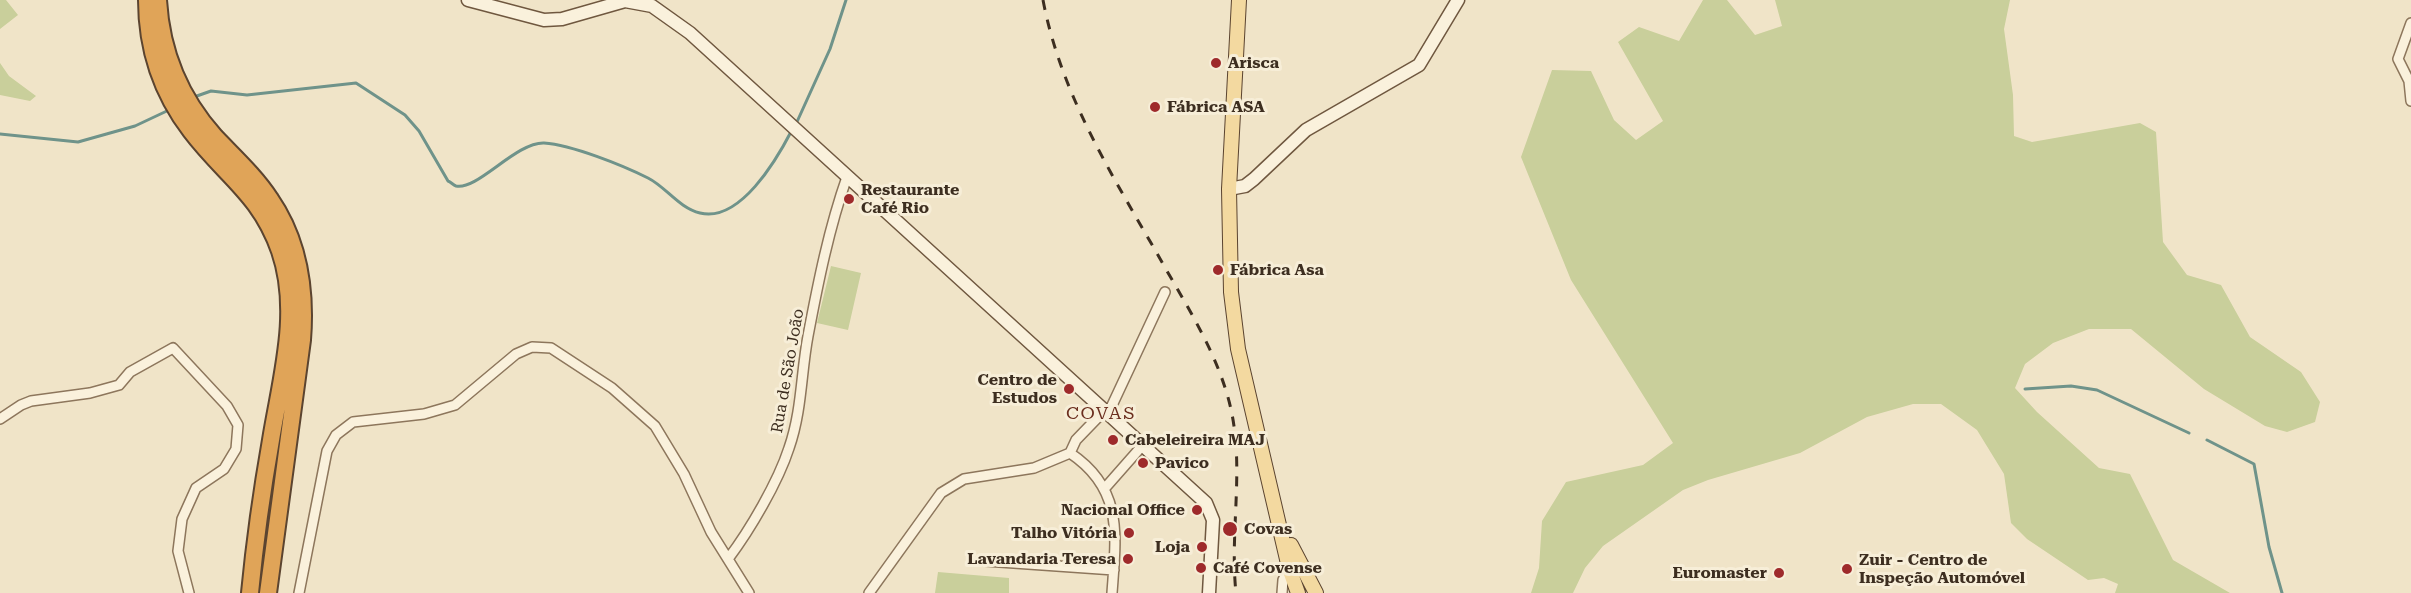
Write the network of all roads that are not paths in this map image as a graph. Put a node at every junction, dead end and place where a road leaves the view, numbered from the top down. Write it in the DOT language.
graph roads {
  1 [pos="147,0"];
  2 [pos="158,0"];
  3 [pos="468,0"];
  4 [pos="1239,0"];
  5 [pos="1458,0"];
  6 [pos="2411,23"];
  7 [pos="2411,101"];
  8 [pos="847,177"];
  9 [pos="1229,189"];
  10 [pos="1165,292"];
  11 [pos="1106,413"];
  12 [pos="0,419"];
  13 [pos="1142,446"];
  14 [pos="1070,453"];
  15 [pos="1105,488"];
  16 [pos="1275,507"];
  17 [pos="728,559"];
  18 [pos="985,561"];
  19 [pos="1290,568"];
  20 [pos="1114,570"];
  21 [pos="189,593"];
  22 [pos="250,593"];
  23 [pos="268,593"];
  24 [pos="299,593"];
  25 [pos="749,593"];
  26 [pos="870,593"];
  27 [pos="1112,593"];
  28 [pos="1209,593"];
  29 [pos="1282,593"];
  30 [pos="1298,593"];
  31 [pos="1316,593"];
  1 -- 22 [label="highway"];
  2 -- 23 [label="highway"];
  3 -- 8 [label="main road"];
  4 -- 9 [label="main road"];
  5 -- 9 [label="main road"];
  6 -- 7 [label="street"];
  8 -- 11 [label="main road"];
  8 -- 17 [label="street, Rua de São João"];
  9 -- 16 [label="main road"];
  10 -- 11 [label="street"];
  11 -- 13 [label="main road"];
  11 -- 14 [label="street"];
  12 -- 21 [label="street"];
  13 -- 15 [label="street"];
  13 -- 28 [label="main road"];
  14 -- 15 [label="street"];
  14 -- 26 [label="street"];
  15 -- 20 [label="street"];
  16 -- 19 [label="main road"];
  16 -- 31 [label="main road"];
  17 -- 24 [label="street"];
  17 -- 25 [label="street"];
  18 -- 20 [label="street"];
  19 -- 29 [label="street"];
  19 -- 30 [label="main road"];
  20 -- 27 [label="street"];
}
